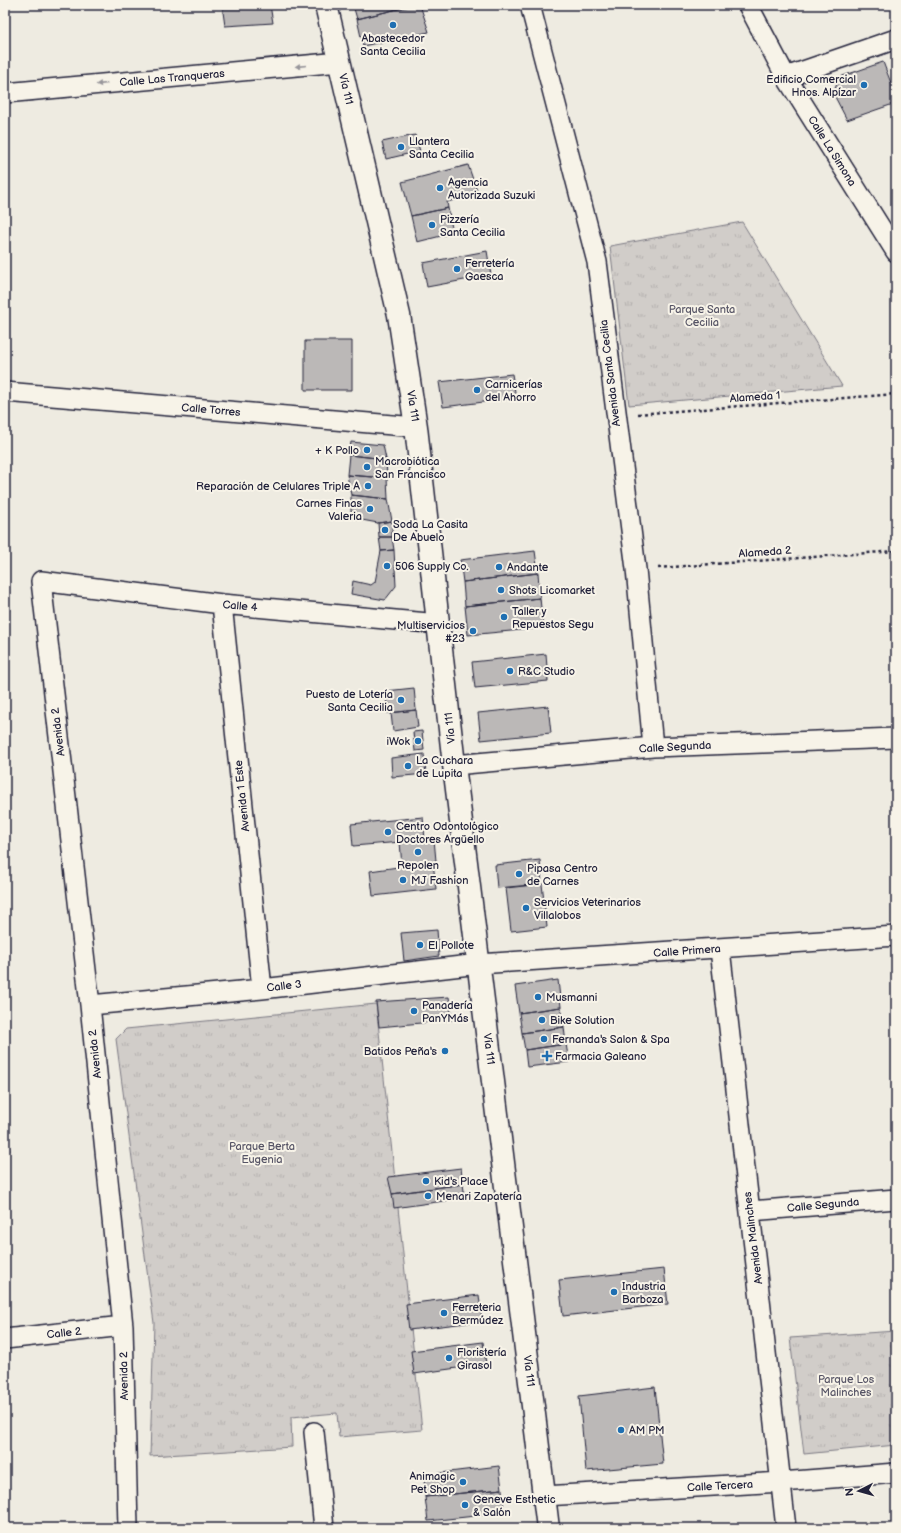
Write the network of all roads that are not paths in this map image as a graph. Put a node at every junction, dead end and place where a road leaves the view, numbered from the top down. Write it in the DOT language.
graph roads {
  1 [pos="326,5"];
  2 [pos="530,5"];
  3 [pos="748,5"];
  4 [pos="896,39"];
  5 [pos="340,62"];
  6 [pos="786,77"];
  7 [pos="5,93"];
  8 [pos="896,252"];
  9 [pos="5,392"];
  10 [pos="416,427"];
  11 [pos="41,581"];
  12 [pos="222,604"];
  13 [pos="439,624"];
  14 [pos="896,738"];
  15 [pos="653,747"];
  16 [pos="454,765"];
  17 [pos="896,936"];
  18 [pos="720,949"];
  19 [pos="478,964"];
  20 [pos="262,989"];
  21 [pos="90,1005"];
  22 [pos="896,1199"];
  23 [pos="750,1211"];
  24 [pos="123,1326"];
  25 [pos="5,1339"];
  26 [pos="314,1432"];
  27 [pos="896,1473"];
  28 [pos="781,1482"];
  29 [pos="544,1496"];
  30 [pos="128,1528"];
  31 [pos="324,1528"];
  32 [pos="548,1528"];
  33 [pos="786,1528"];
  1 -- 5 [label="main road, Vía 111"];
  2 -- 15 [label="street, Avenida Santa Cecilia"];
  3 -- 6 [label="street, Calle La Simona"];
  4 -- 6 [label="street"];
  5 -- 7 [label="street, Calle Las Tranqueras, one-way"];
  5 -- 10 [label="main road, Vía 111"];
  6 -- 8 [label="street, Calle La Simona"];
  9 -- 10 [label="street, Calle Torres"];
  10 -- 13 [label="main road, Vía 111"];
  11 -- 12 [label="street, Calle 4"];
  11 -- 21 [label="street, Avenida 2"];
  12 -- 13 [label="street, Calle 4"];
  12 -- 20 [label="street, Avenida 1 Este"];
  13 -- 16 [label="main road, Vía 111"];
  14 -- 15 [label="street, Calle Segunda"];
  15 -- 16 [label="street, Calle Segunda"];
  16 -- 19 [label="main road, Vía 111"];
  17 -- 18 [label="street, Calle Primera"];
  18 -- 19 [label="street, Calle Primera"];
  18 -- 23 [label="street, Avenida Malinches"];
  19 -- 20 [label="street, Calle 3"];
  19 -- 29 [label="main road, Vía 111"];
  20 -- 21 [label="street, Calle 3"];
  21 -- 24 [label="street, Avenida 2"];
  22 -- 23 [label="street, Calle Segunda"];
  23 -- 28 [label="street, Avenida Malinches"];
  24 -- 25 [label="street, Calle 2"];
  24 -- 30 [label="street, Avenida 2"];
  26 -- 31 [label="street"];
  27 -- 28 [label="street, Calle Tercera"];
  28 -- 29 [label="street, Calle Tercera"];
  28 -- 33 [label="street, Avenida Malinches"];
  29 -- 32 [label="main road, Vía 111"];
}
